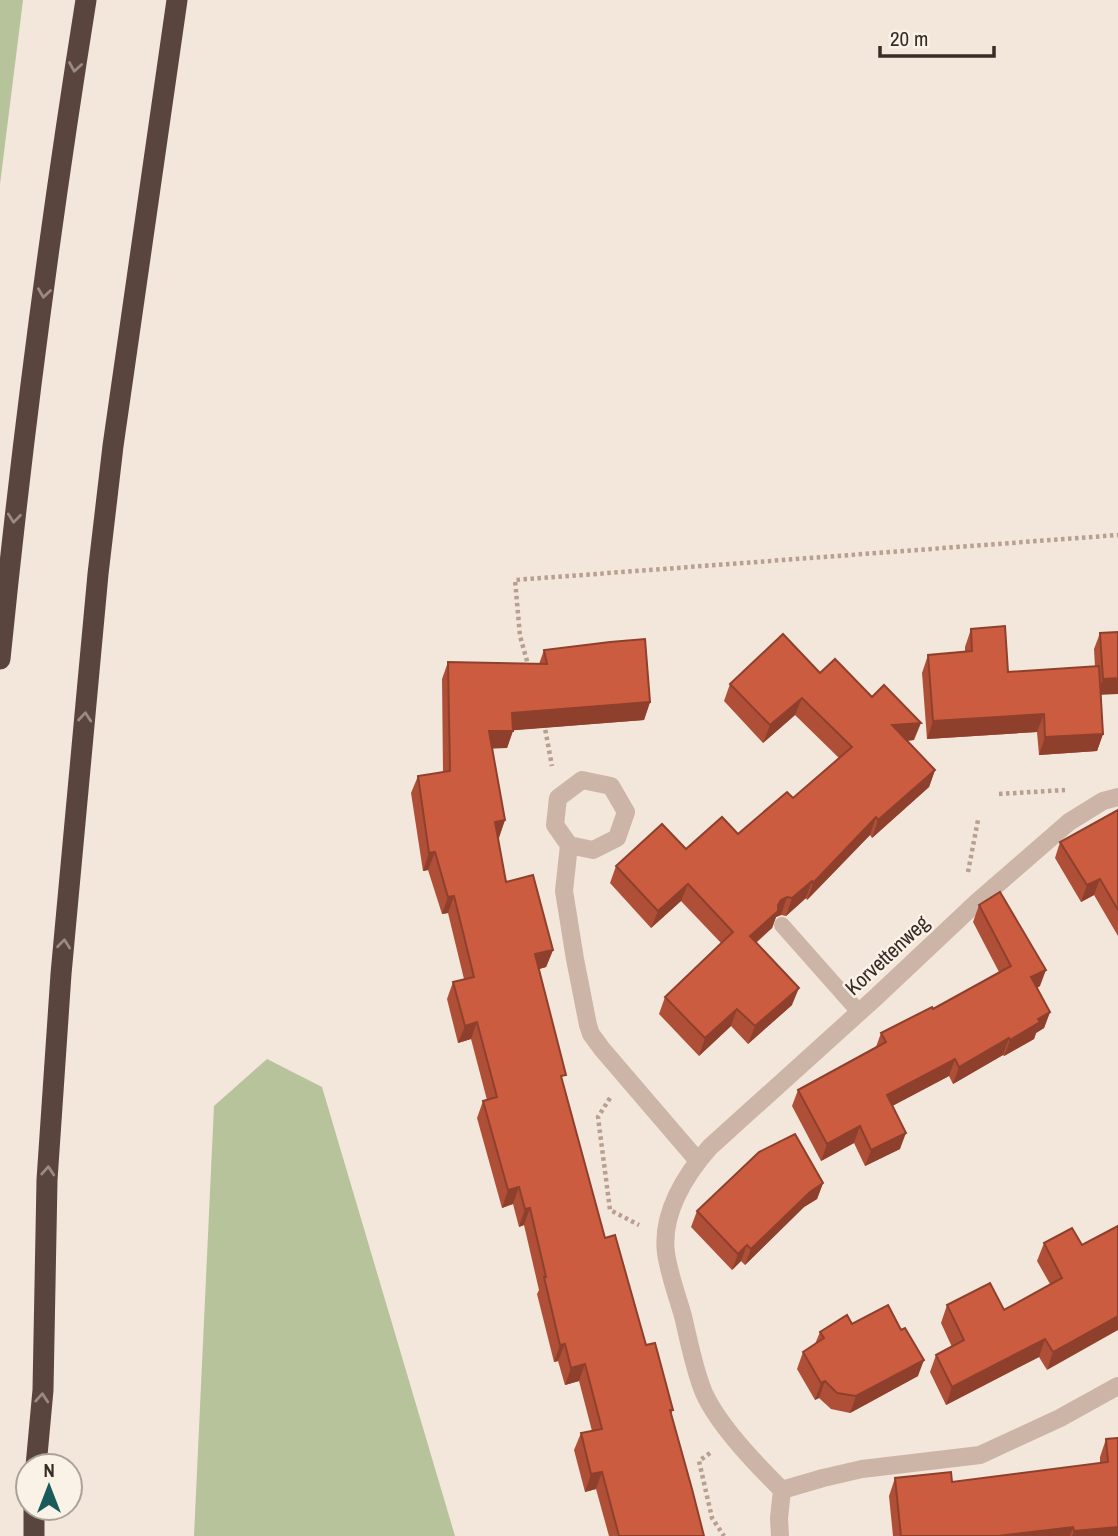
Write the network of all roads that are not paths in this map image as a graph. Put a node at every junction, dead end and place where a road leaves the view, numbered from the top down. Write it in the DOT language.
graph roads {
  1 [pos="86,0"];
  2 [pos="177,0"];
  3 [pos="0,659"];
  4 [pos="1111,799"];
  5 [pos="569,845"];
  6 [pos="782,925"];
  7 [pos="859,1012"];
  8 [pos="698,1161"];
  9 [pos="1118,1386"];
  10 [pos="37,1452"];
  11 [pos="782,1490"];
  12 [pos="779,1536"];
  1 -- 3 [label="highway, one-way"];
  10 -- 2 [label="highway, one-way"];
  4 -- 7 [label="street, Korvettenweg"];
  5 -- 5 [label="street"];
  5 -- 8 [label="street"];
  6 -- 7 [label="lane"];
  7 -- 8 [label="street, Korvettenweg"];
  8 -- 11 [label="street, Korvettenweg"];
  9 -- 11 [label="street"];
  11 -- 12 [label="street"];
}
